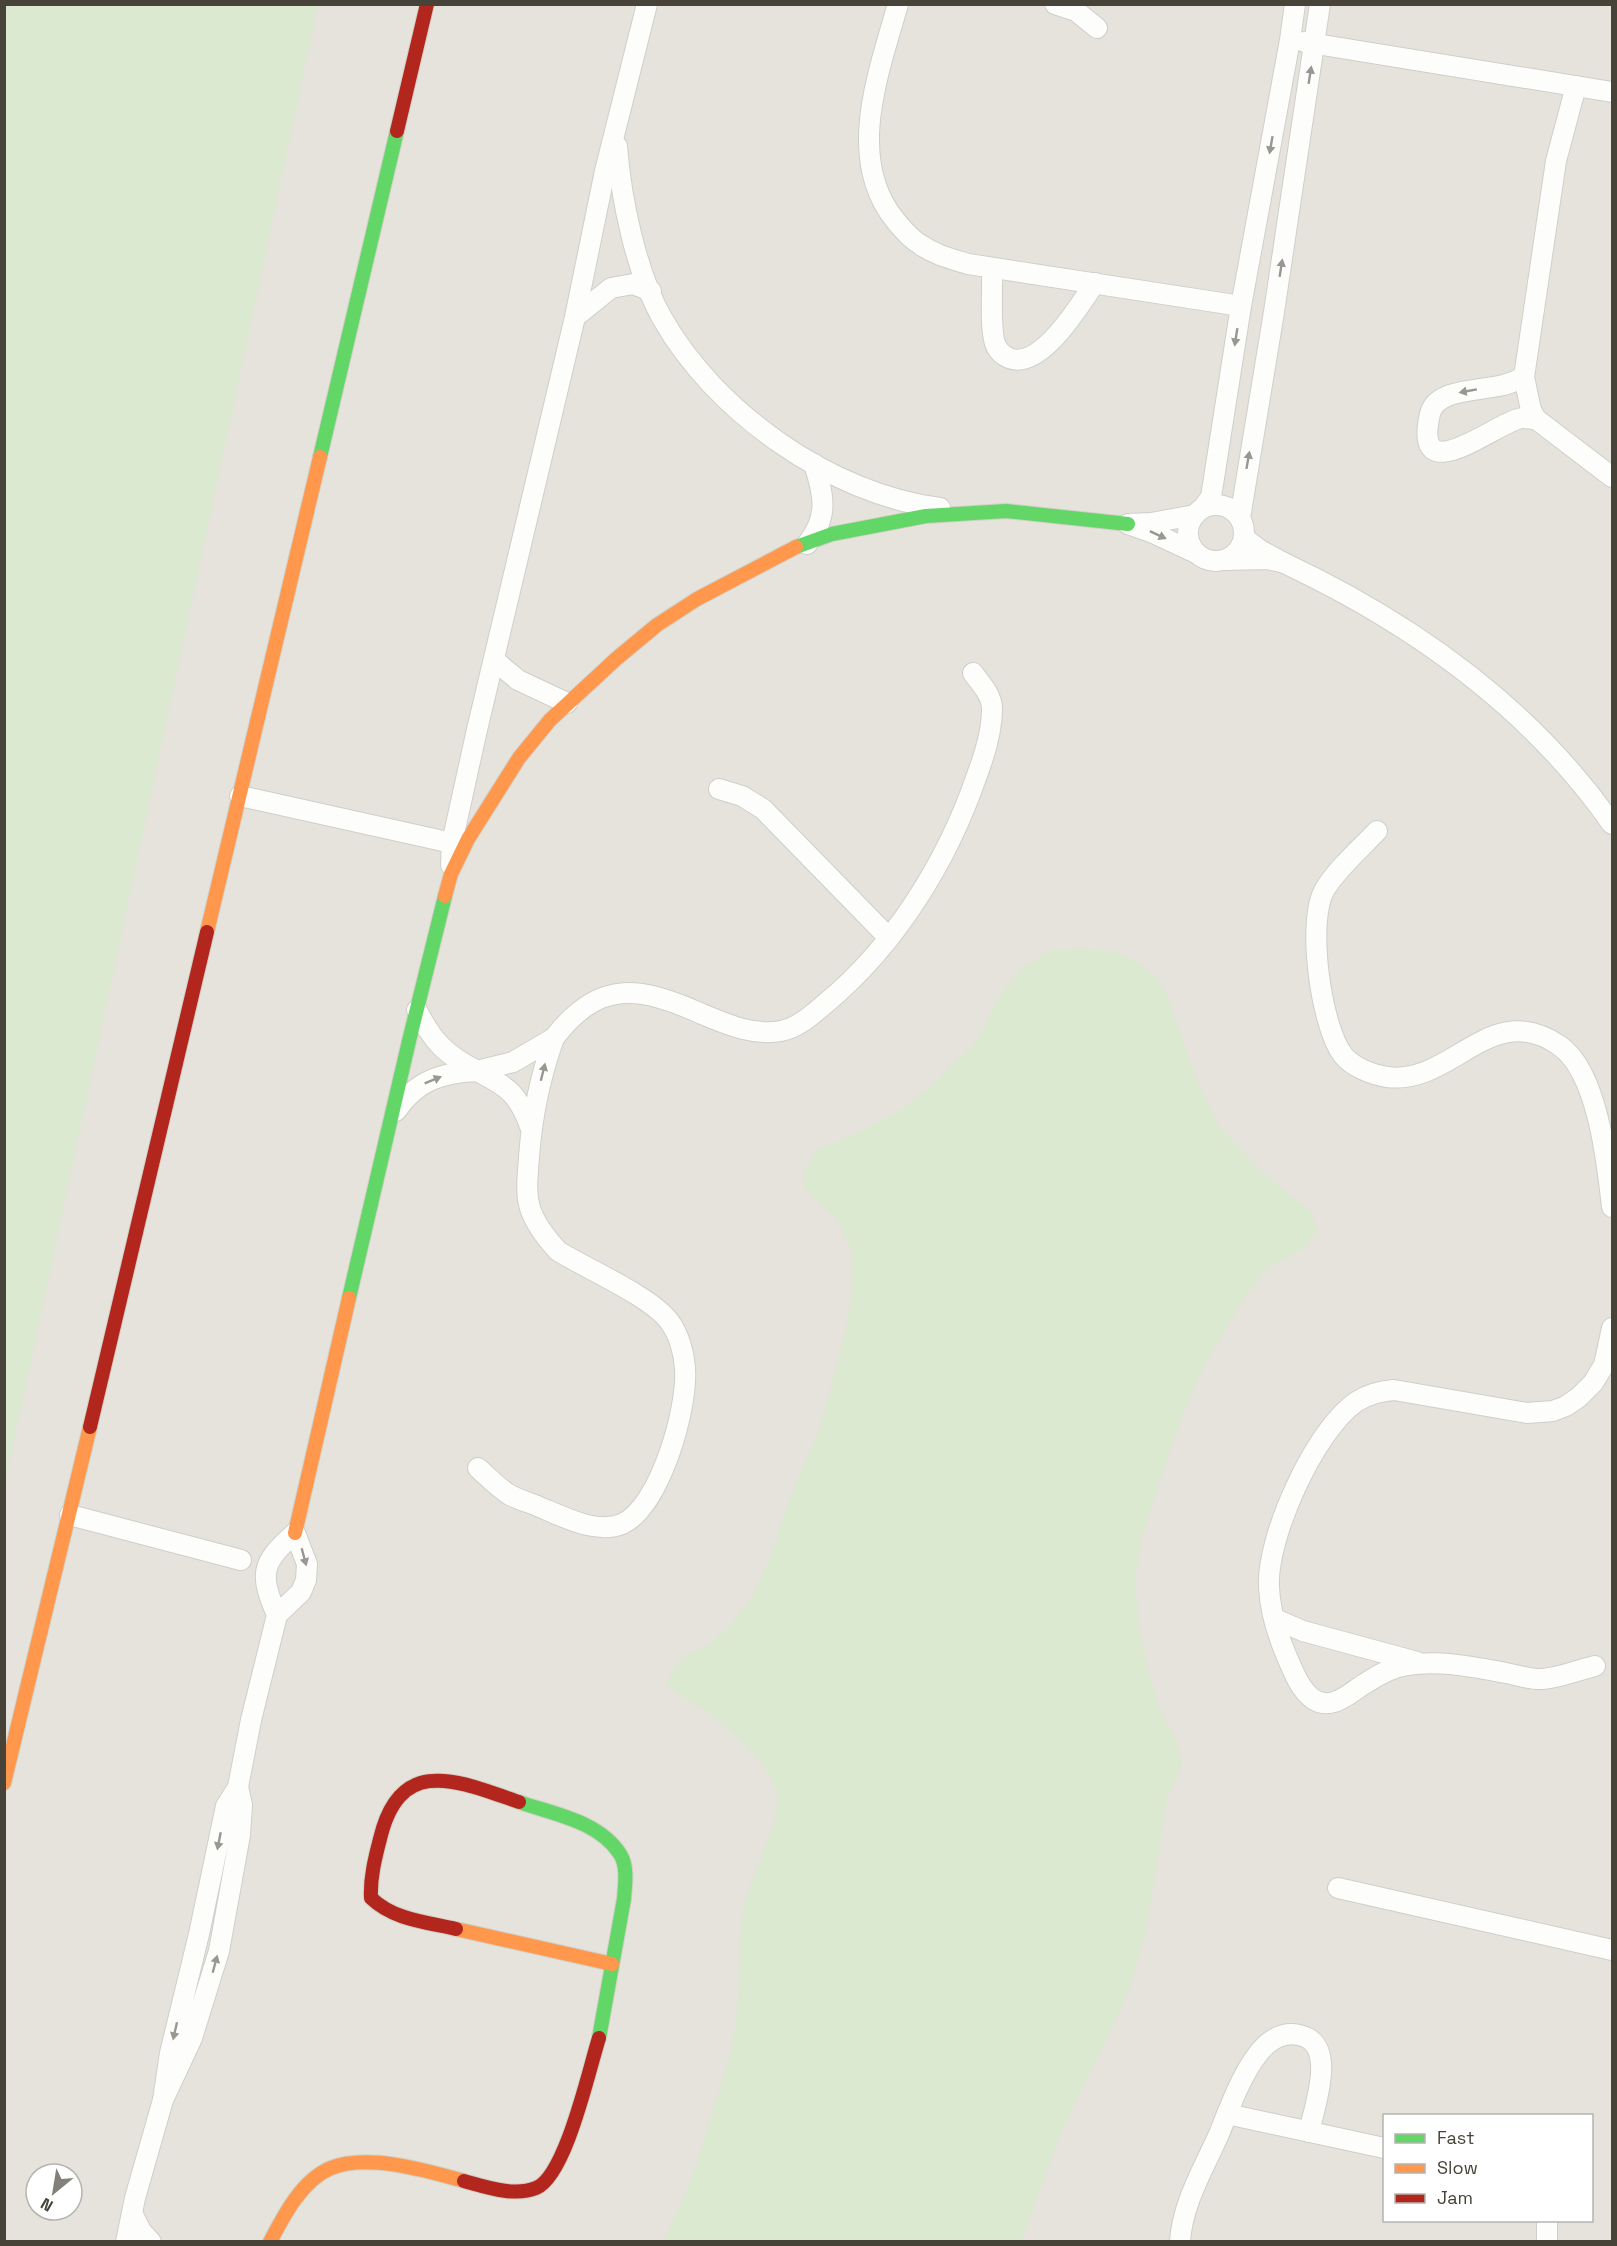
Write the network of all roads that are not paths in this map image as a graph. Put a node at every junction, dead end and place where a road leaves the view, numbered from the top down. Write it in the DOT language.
graph roads {
  1 [pos="427,4"];
  2 [pos="647,4"];
  3 [pos="898,4"];
  4 [pos="1055,4"];
  5 [pos="1294,4"];
  6 [pos="1320,4"];
  7 [pos="1097,28"];
  8 [pos="1290,40"];
  9 [pos="1315,44"];
  10 [pos="1576,86"];
  11 [pos="1612,92"];
  12 [pos="615,135"];
  13 [pos="992,268"];
  14 [pos="1095,284"];
  15 [pos="651,291"];
  16 [pos="1241,306"];
  17 [pos="575,317"];
  18 [pos="1524,377"];
  19 [pos="1536,419"];
  20 [pos="814,464"];
  21 [pos="1612,477"];
  22 [pos="1199,512"];
  23 [pos="972,513"];
  24 [pos="1240,518"];
  25 [pos="1128,524"];
  26 [pos="1244,538"];
  27 [pos="807,544"];
  28 [pos="1196,553"];
  29 [pos="1225,560"];
  30 [pos="1282,562"];
  31 [pos="494,660"];
  32 [pos="973,673"];
  33 [pos="567,704"];
  34 [pos="719,789"];
  35 [pos="240,796"];
  36 [pos="1612,824"];
  37 [pos="1377,831"];
  38 [pos="460,841"];
  39 [pos="451,874"];
  40 [pos="889,938"];
  41 [pos="417,1010"];
  42 [pos="554,1038"];
  43 [pos="477,1071"];
  44 [pos="391,1119"];
  45 [pos="531,1129"];
  46 [pos="1610,1168"];
  47 [pos="1612,1207"];
  48 [pos="1612,1328"];
  49 [pos="478,1468"];
  50 [pos="70,1515"];
  51 [pos="295,1533"];
  52 [pos="278,1548"];
  53 [pos="241,1560"];
  54 [pos="265,1586"];
  55 [pos="276,1615"];
  56 [pos="1275,1619"];
  57 [pos="1422,1663"];
  58 [pos="1595,1666"];
  59 [pos="4,1783"];
  60 [pos="1338,1888"];
  61 [pos="1612,1950"];
  62 [pos="612,1964"];
  63 [pos="1227,2114"];
  64 [pos="1309,2132"];
  65 [pos="1383,2148"];
  66 [pos="132,2213"];
  67 [pos="1547,2222"];
  68 [pos="126,2241"];
  69 [pos="151,2241"];
  70 [pos="270,2241"];
  71 [pos="1180,2241"];
  72 [pos="1548,2241"];
  1 -- 35 [label="street"];
  2 -- 12 [label="street"];
  3 -- 13 [label="street"];
  4 -- 7 [label="street"];
  5 -- 8 [label="street"];
  6 -- 9 [label="street"];
  8 -- 9 [label="street"];
  8 -- 16 [label="street, one-way"];
  9 -- 10 [label="street"];
  24 -- 9 [label="street, one-way"];
  10 -- 11 [label="street"];
  10 -- 18 [label="street"];
  12 -- 15 [label="street"];
  12 -- 17 [label="street"];
  13 -- 14 [label="street"];
  13 -- 14 [label="street"];
  14 -- 16 [label="street"];
  15 -- 17 [label="street"];
  15 -- 20 [label="street"];
  16 -- 22 [label="street, one-way"];
  17 -- 31 [label="street"];
  18 -- 19 [label="street"];
  18 -- 19 [label="street, one-way"];
  19 -- 21 [label="street"];
  20 -- 23 [label="street"];
  20 -- 27 [label="street"];
  22 -- 24 [label="street"];
  22 -- 25 [label="street"];
  22 -- 28 [label="street"];
  23 -- 25 [label="street"];
  23 -- 27 [label="street"];
  24 -- 26 [label="street"];
  25 -- 28 [label="street, one-way"];
  26 -- 29 [label="street"];
  26 -- 30 [label="street"];
  27 -- 33 [label="street"];
  28 -- 29 [label="street"];
  29 -- 30 [label="street"];
  30 -- 36 [label="street"];
  31 -- 33 [label="street"];
  31 -- 38 [label="street"];
  32 -- 40 [label="street"];
  33 -- 38 [label="street"];
  34 -- 40 [label="street"];
  35 -- 38 [label="street"];
  35 -- 50 [label="street"];
  37 -- 46 [label="street"];
  38 -- 39 [label="street"];
  39 -- 41 [label="street"];
  40 -- 42 [label="street"];
  41 -- 43 [label="street"];
  41 -- 44 [label="street"];
  42 -- 43 [label="street"];
  45 -- 42 [label="street, one-way"];
  44 -- 43 [label="street, one-way"];
  43 -- 45 [label="street"];
  44 -- 51 [label="street"];
  45 -- 49 [label="street"];
  46 -- 47 [label="street"];
  48 -- 56 [label="street"];
  50 -- 53 [label="street"];
  50 -- 59 [label="street"];
  51 -- 52 [label="street"];
  51 -- 55 [label="street, one-way"];
  52 -- 53 [label="street"];
  52 -- 54 [label="street"];
  53 -- 54 [label="street"];
  54 -- 55 [label="street"];
  55 -- 66 [label="street"];
  56 -- 57 [label="street"];
  56 -- 57 [label="street"];
  57 -- 58 [label="street"];
  60 -- 61 [label="street"];
  62 -- 62 [label="street"];
  62 -- 70 [label="street"];
  63 -- 64 [label="street"];
  63 -- 64 [label="street"];
  63 -- 71 [label="street"];
  64 -- 65 [label="street"];
  66 -- 68 [label="street"];
  66 -- 69 [label="street"];
  67 -- 72 [label="street"];
}
